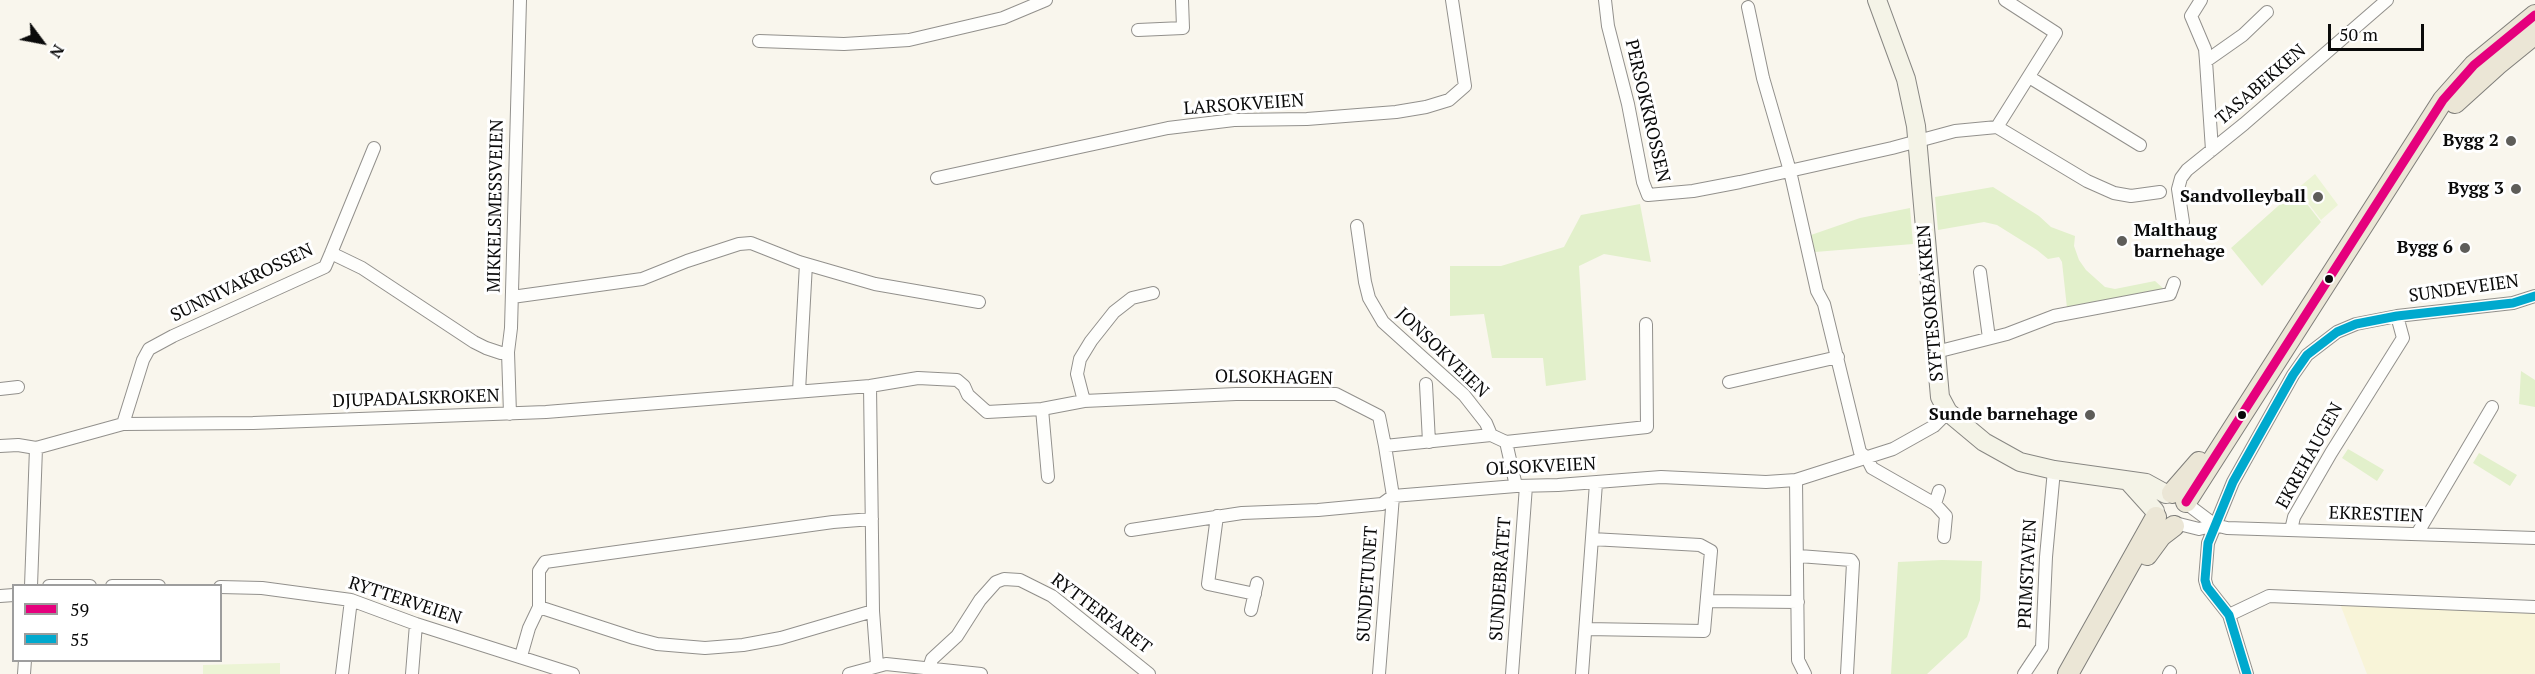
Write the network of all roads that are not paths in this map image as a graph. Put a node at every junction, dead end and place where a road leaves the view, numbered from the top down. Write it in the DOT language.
graph roads {
  1 [pos="520,0"];
  2 [pos="1046,0"];
  3 [pos="1182,0"];
  4 [pos="1452,0"];
  5 [pos="1605,0"];
  6 [pos="1877,0"];
  7 [pos="2005,0"];
  8 [pos="2201,0"];
  9 [pos="2387,0"];
  10 [pos="1748,7"];
  11 [pos="2267,12"];
  12 [pos="2535,15"];
  13 [pos="1138,30"];
  14 [pos="2535,34"];
  15 [pos="759,41"];
  16 [pos="2206,61"];
  17 [pos="2028,76"];
  18 [pos="1997,127"];
  19 [pos="1918,140"];
  20 [pos="2140,145"];
  21 [pos="2414,146"];
  22 [pos="374,148"];
  23 [pos="2212,150"];
  24 [pos="1790,171"];
  25 [pos="937,178"];
  26 [pos="2160,192"];
  27 [pos="2183,222"];
  28 [pos="1357,226"];
  29 [pos="331,253"];
  30 [pos="806,264"];
  31 [pos="1980,272"];
  32 [pos="2174,284"];
  33 [pos="1153,293"];
  34 [pos="2535,296"];
  35 [pos="512,297"];
  36 [pos="980,302"];
  37 [pos="2397,316"];
  38 [pos="1646,324"];
  39 [pos="1989,338"];
  40 [pos="508,352"];
  41 [pos="1936,352"];
  42 [pos="1838,357"];
  43 [pos="1729,382"];
  44 [pos="1426,384"];
  45 [pos="870,386"];
  46 [pos="18,387"];
  47 [pos="0,389"];
  48 [pos="799,391"];
  49 [pos="2362,400"];
  50 [pos="1084,401"];
  51 [pos="2492,407"];
  52 [pos="1042,409"];
  53 [pos="1003,412"];
  54 [pos="1948,412"];
  55 [pos="510,414"];
  56 [pos="123,424"];
  57 [pos="1491,435"];
  58 [pos="1430,442"];
  59 [pos="1506,442"];
  60 [pos="0,446"];
  61 [pos="1385,446"];
  62 [pos="36,448"];
  63 [pos="1867,458"];
  64 [pos="2054,470"];
  65 [pos="1048,477"];
  66 [pos="1796,480"];
  67 [pos="2128,481"];
  68 [pos="1596,483"];
  69 [pos="1521,486"];
  70 [pos="1939,491"];
  71 [pos="1393,496"];
  72 [pos="2178,498"];
  73 [pos="1935,504"];
  74 [pos="1217,516"];
  75 [pos="872,519"];
  76 [pos="2166,519"];
  77 [pos="2215,525"];
  78 [pos="1131,530"];
  79 [pos="2291,530"];
  80 [pos="2417,534"];
  81 [pos="1944,537"];
  82 [pos="1592,538"];
  83 [pos="2535,538"];
  84 [pos="1799,556"];
  85 [pos="31,584"];
  86 [pos="222,587"];
  87 [pos="351,600"];
  88 [pos="1707,601"];
  89 [pos="1798,602"];
  90 [pos="539,607"];
  91 [pos="2535,607"];
  92 [pos="1251,610"];
  93 [pos="873,611"];
  94 [pos="2229,615"];
  95 [pos="416,624"];
  96 [pos="1586,629"];
  97 [pos="521,656"];
  98 [pos="877,665"];
  99 [pos="929,668"];
  100 [pos="342,674"];
  101 [pos="412,674"];
  102 [pos="573,674"];
  103 [pos="849,674"];
  104 [pos="981,674"];
  105 [pos="1149,674"];
  106 [pos="1379,674"];
  107 [pos="1512,674"];
  108 [pos="1582,674"];
  109 [pos="1805,674"];
  110 [pos="1847,674"];
  111 [pos="2024,674"];
  112 [pos="2068,674"];
  113 [pos="2078,674"];
  114 [pos="2247,674"];
  1 -- 35 [label="street, MIKKELSMESSVEIEN"];
  2 -- 15 [label="street"];
  3 -- 13 [label="street"];
  4 -- 25 [label="street, LARSOKVEIEN"];
  5 -- 24 [label="street, PERSOKKROSSEN"];
  6 -- 19 [label="street, SYFTESOKBAKKEN"];
  7 -- 17 [label="street"];
  8 -- 16 [label="street, TASABEKKEN"];
  9 -- 23 [label="street, TASABEKKEN"];
  10 -- 24 [label="street"];
  11 -- 16 [label="street"];
  12 -- 21 [label="main road"];
  14 -- 21 [label="main road"];
  16 -- 23 [label="street, TASABEKKEN"];
  17 -- 18 [label="street"];
  17 -- 20 [label="street"];
  18 -- 19 [label="street, PERSOKKROSSEN"];
  18 -- 26 [label="street"];
  19 -- 24 [label="street, PERSOKKROSSEN"];
  19 -- 41 [label="street, SYFTESOKBAKKEN"];
  21 -- 72 [label="main road"];
  22 -- 29 [label="street"];
  23 -- 27 [label="street, TASABEKKEN"];
  24 -- 42 [label="street"];
  28 -- 57 [label="street, JONSOKVEIEN"];
  29 -- 40 [label="street, SUNNIVAKROSSEN"];
  29 -- 56 [label="street, SUNNIVAKROSSEN"];
  30 -- 35 [label="street"];
  30 -- 36 [label="street"];
  30 -- 48 [label="street"];
  31 -- 39 [label="street"];
  32 -- 39 [label="street"];
  33 -- 50 [label="street"];
  34 -- 37 [label="street, SUNDEVEIEN"];
  35 -- 40 [label="street, MIKKELSMESSVEIEN"];
  37 -- 49 [label="street, SUNDEVEIEN"];
  37 -- 77 [label="street, SUNDEVEIEN"];
  38 -- 59 [label="street"];
  39 -- 41 [label="street"];
  40 -- 55 [label="street, MIKKELSMESSVEIEN"];
  41 -- 54 [label="street, SYFTESOKBAKKEN"];
  42 -- 43 [label="street"];
  42 -- 63 [label="street"];
  44 -- 58 [label="street, JONSOKVEIEN"];
  45 -- 48 [label="street, DJUPADALSKROKEN"];
  45 -- 53 [label="street, DJUPADALSKROKEN"];
  45 -- 75 [label="street"];
  46 -- 47 [label="street"];
  48 -- 55 [label="street, DJUPADALSKROKEN"];
  49 -- 79 [label="street, EKREHAUGEN"];
  50 -- 52 [label="street, OLSOKHAGEN"];
  50 -- 61 [label="street, OLSOKHAGEN"];
  51 -- 80 [label="street"];
  52 -- 53 [label="street, OLSOKHAGEN"];
  52 -- 65 [label="street"];
  54 -- 63 [label="street, OLSOKVEIEN"];
  54 -- 64 [label="street"];
  55 -- 56 [label="street, DJUPADALSKROKEN"];
  56 -- 62 [label="street, DJUPADALSKROKEN"];
  57 -- 58 [label="street"];
  57 -- 59 [label="street"];
  58 -- 61 [label="street"];
  59 -- 69 [label="street"];
  60 -- 62 [label="street, DJUPADALSKROKEN"];
  61 -- 71 [label="street, OLSOKHAGEN"];
  62 -- 85 [label="street"];
  63 -- 66 [label="street, OLSOKVEIEN"];
  63 -- 73 [label="street"];
  64 -- 67 [label="street"];
  64 -- 111 [label="street, PRIMSTAVEN"];
  66 -- 68 [label="street, OLSOKVEIEN"];
  66 -- 84 [label="street"];
  67 -- 72 [label="street"];
  67 -- 76 [label="street"];
  68 -- 69 [label="street, OLSOKVEIEN"];
  68 -- 82 [label="street"];
  69 -- 71 [label="street, OLSOKVEIEN"];
  69 -- 107 [label="street, SUNDEBRÅTET"];
  70 -- 73 [label="street"];
  71 -- 74 [label="street, OLSOKVEIEN"];
  71 -- 106 [label="street, SUNDETUNET"];
  72 -- 76 [label="main road"];
  72 -- 76 [label="main road"];
  72 -- 77 [label="street"];
  73 -- 81 [label="street"];
  74 -- 78 [label="street, OLSOKVEIEN"];
  74 -- 92 [label="street"];
  75 -- 90 [label="street"];
  75 -- 93 [label="street"];
  76 -- 77 [label="street"];
  76 -- 112 [label="main road"];
  76 -- 113 [label="main road"];
  77 -- 79 [label="street, EKRESTIEN"];
  77 -- 94 [label="street, SUNDEVEIEN"];
  79 -- 80 [label="street, EKRESTIEN"];
  80 -- 83 [label="street, EKRESTIEN"];
  82 -- 88 [label="street"];
  82 -- 96 [label="street"];
  84 -- 89 [label="street"];
  84 -- 110 [label="street"];
  86 -- 87 [label="street, RYTTERVEIEN"];
  87 -- 95 [label="street, RYTTERVEIEN"];
  87 -- 100 [label="street"];
  88 -- 89 [label="street"];
  88 -- 96 [label="street"];
  89 -- 109 [label="street"];
  90 -- 93 [label="street"];
  90 -- 97 [label="street"];
  91 -- 94 [label="street"];
  93 -- 98 [label="street"];
  94 -- 114 [label="street"];
  95 -- 97 [label="street, RYTTERVEIEN"];
  95 -- 101 [label="street"];
  96 -- 108 [label="street"];
  97 -- 102 [label="street, RYTTERVEIEN"];
  98 -- 99 [label="street"];
  98 -- 103 [label="street"];
  99 -- 104 [label="street"];
  99 -- 105 [label="street, RYTTERFARET"];
}
